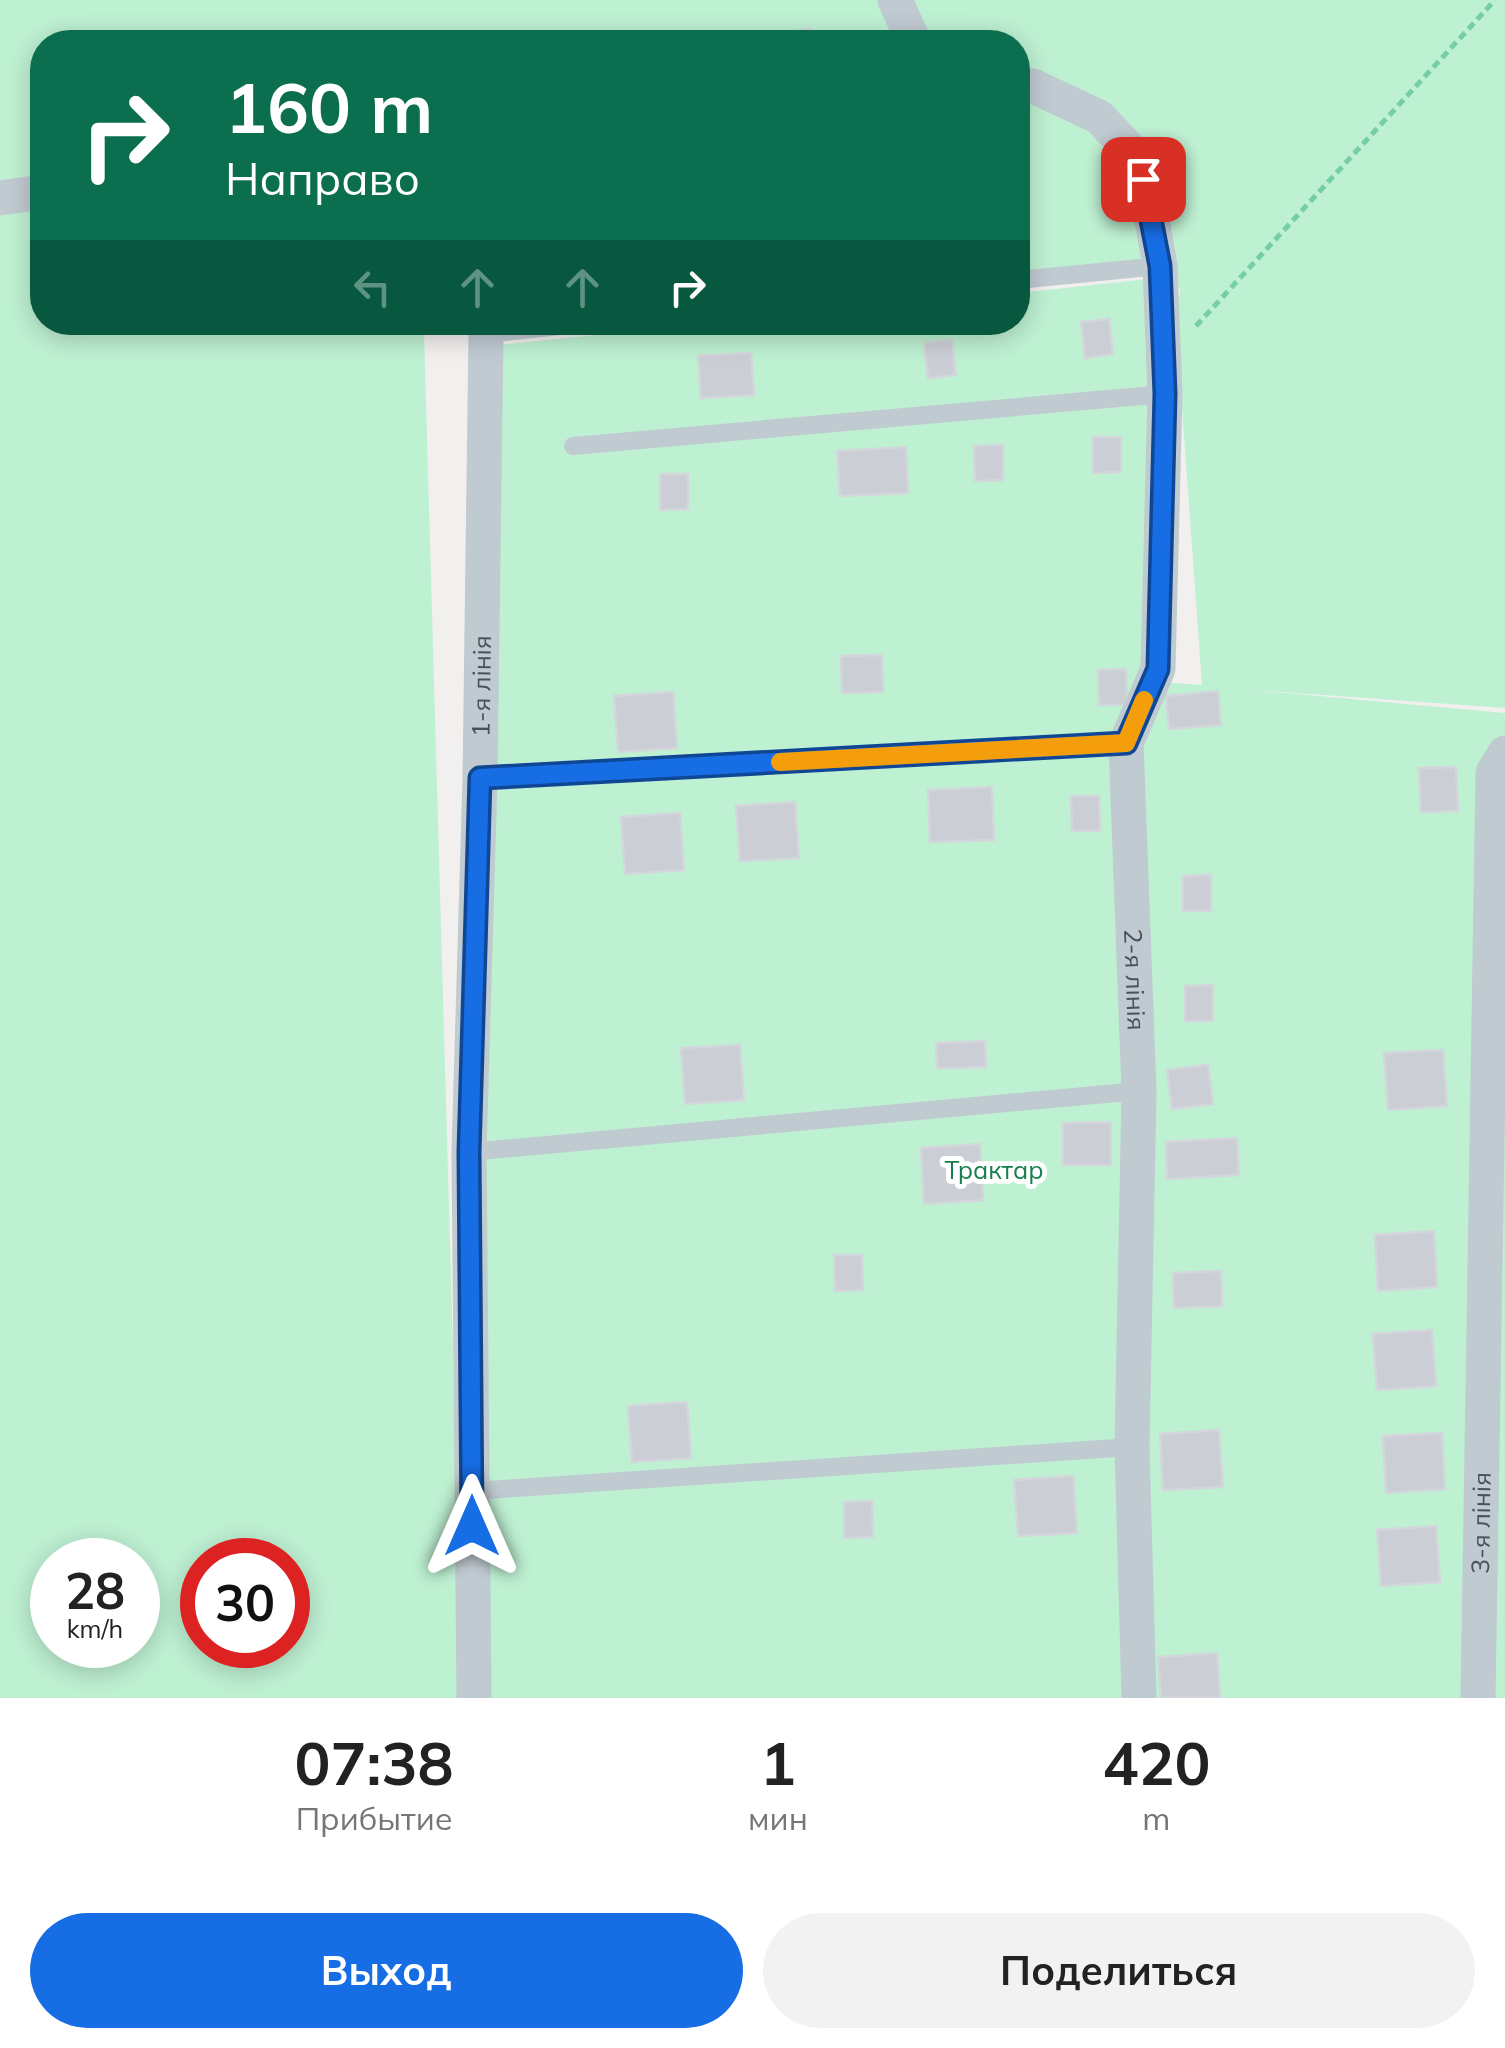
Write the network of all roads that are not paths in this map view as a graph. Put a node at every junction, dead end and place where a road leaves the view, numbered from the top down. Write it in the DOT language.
graph roads {
  1 [pos="895,0"];
  2 [pos="909,30"];
  3 [pos="1030,86"];
  4 [pos="30,194"];
  5 [pos="0,198"];
  6 [pos="1160,266"];
  7 [pos="1030,279"];
  8 [pos="486,335"];
  9 [pos="1164,377"];
  10 [pos="573,446"];
  11 [pos="1126,743"];
  12 [pos="1505,754"];
  13 [pos="480,778"];
  14 [pos="1139,1091"];
  15 [pos="469,1152"];
  16 [pos="1132,1447"];
  17 [pos="472,1491"];
  18 [pos="474,1698"];
  19 [pos="1138,1698"];
  20 [pos="1478,1698"];
  1 -- 2 [label="street"];
  3 -- 6 [label="street, 2-я лінія"];
  4 -- 5 [label="street"];
  6 -- 7 [label="lane"];
  6 -- 9 [label="street, 2-я лінія"];
  8 -- 13 [label="street, 1-я лінія"];
  9 -- 10 [label="lane"];
  9 -- 11 [label="street, 2-я лінія"];
  11 -- 13 [label="lane"];
  11 -- 14 [label="street, 2-я лінія"];
  12 -- 20 [label="street, 3-я лінія"];
  13 -- 15 [label="street, 1-я лінія"];
  14 -- 15 [label="lane"];
  14 -- 16 [label="street, 2-я лінія"];
  15 -- 17 [label="street, 1-я лінія"];
  16 -- 17 [label="lane"];
  16 -- 19 [label="street, 2-я лінія"];
  17 -- 18 [label="street, 1-я лінія"];
}
